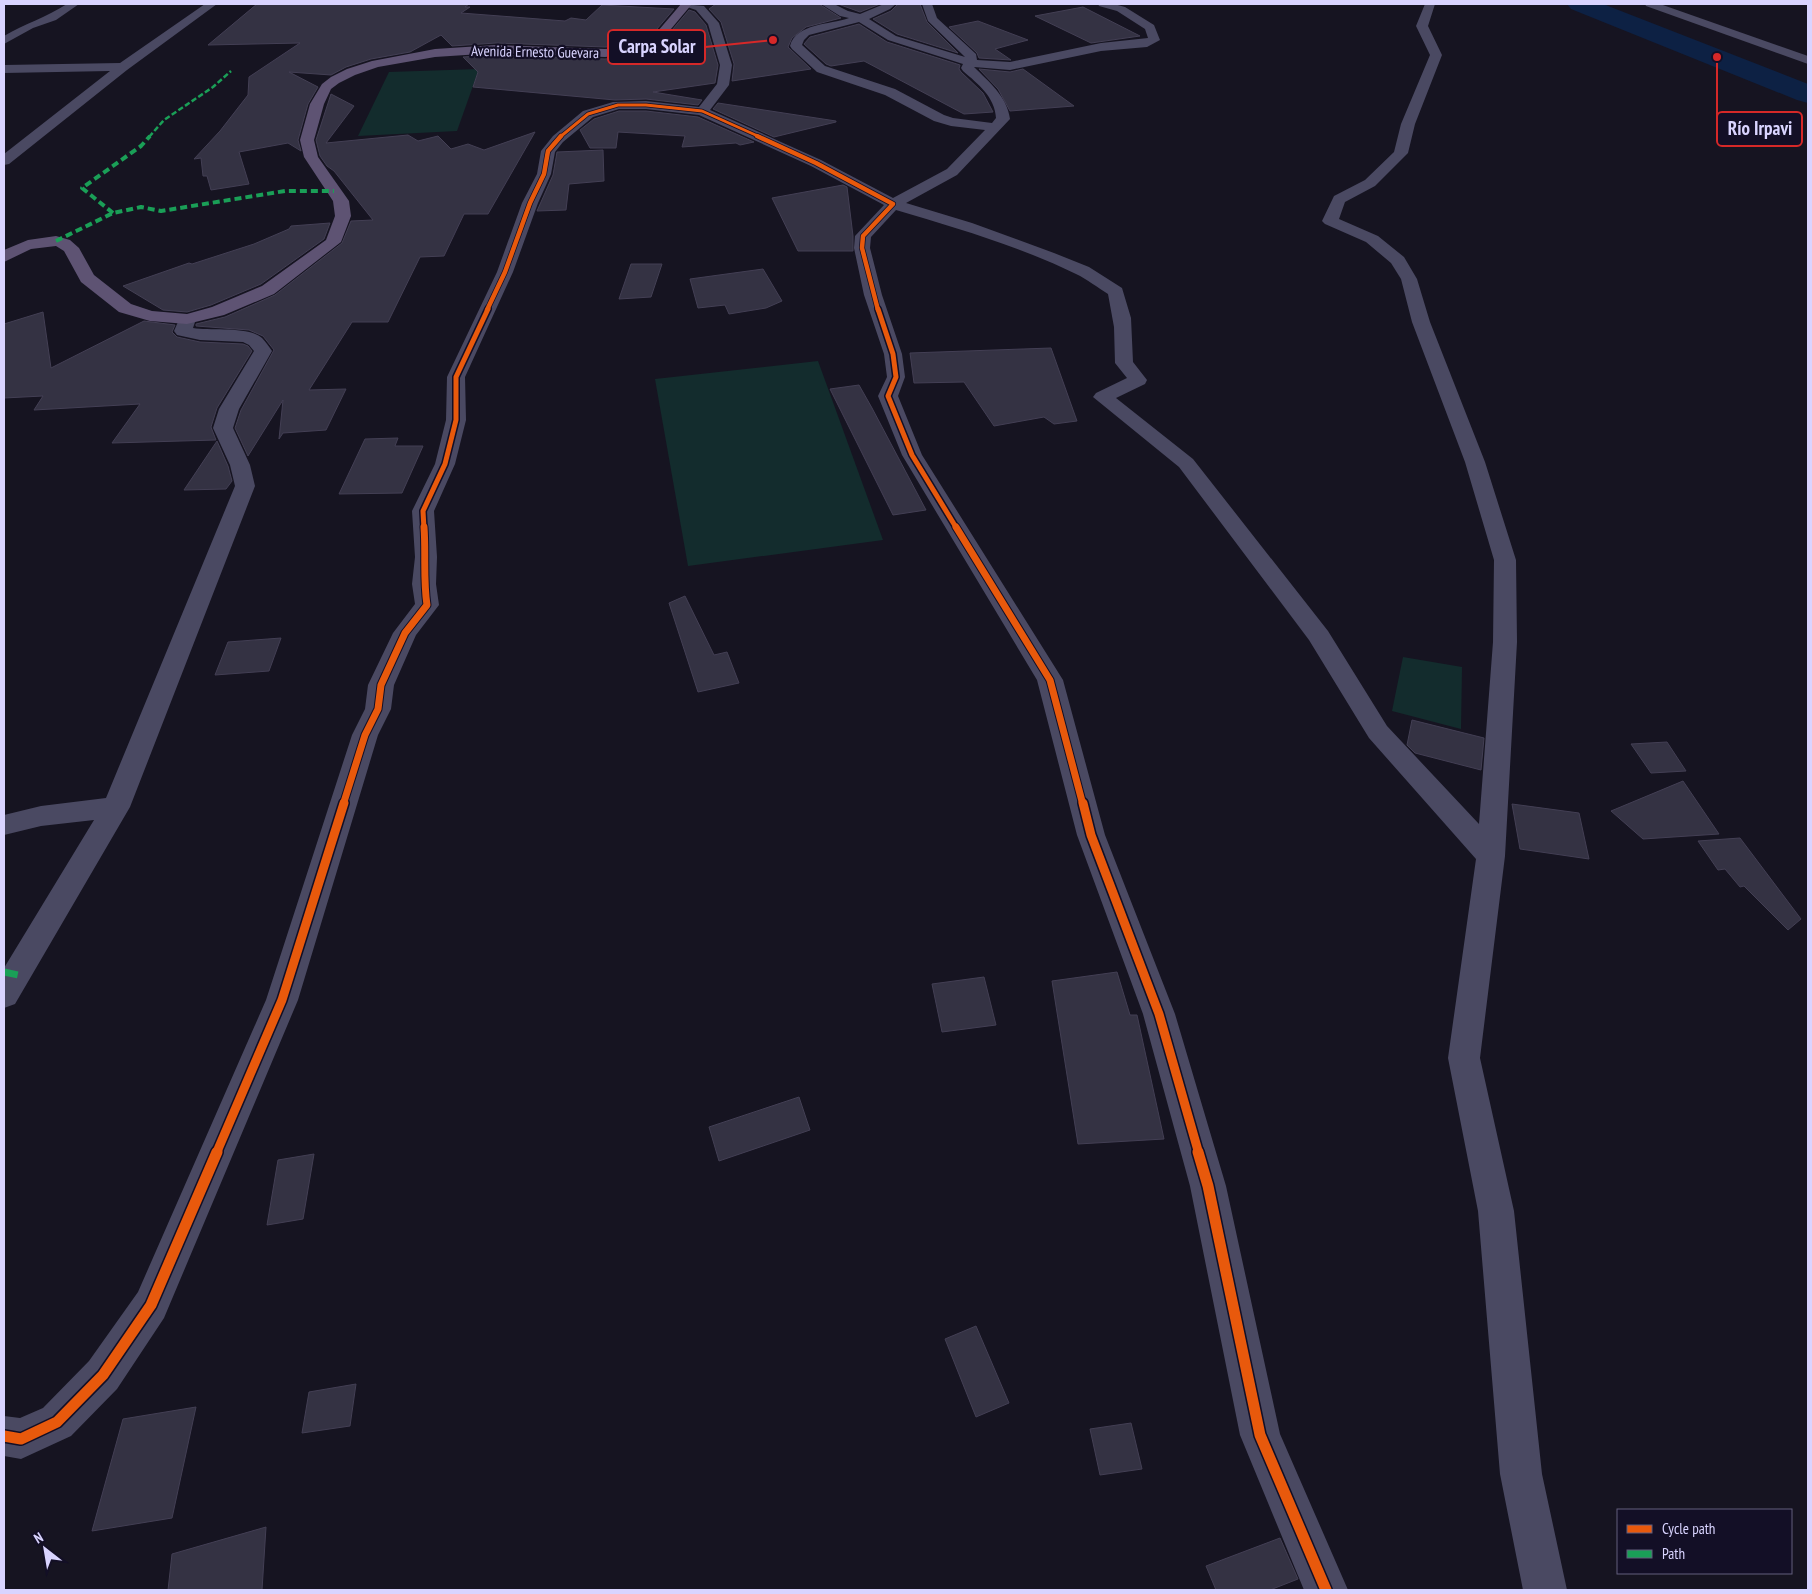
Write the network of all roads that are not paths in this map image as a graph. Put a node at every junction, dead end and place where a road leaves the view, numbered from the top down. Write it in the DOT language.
graph roads {
  1 [pos="74,4"];
  2 [pos="212,4"];
  3 [pos="687,4"];
  4 [pos="826,4"];
  5 [pos="891,4"];
  6 [pos="927,4"];
  7 [pos="1103,4"];
  8 [pos="1430,4"];
  9 [pos="1650,4"];
  10 [pos="858,17"];
  11 [pos="4,41"];
  12 [pos="1808,60"];
  13 [pos="968,62"];
  14 [pos="124,67"];
  15 [pos="4,69"];
  16 [pos="702,111"];
  17 [pos="996,127"];
  18 [pos="4,161"];
  19 [pos="893,204"];
  20 [pos="4,257"];
  21 [pos="187,318"];
  22 [pos="116,807"];
  23 [pos="4,825"];
  24 [pos="1490,856"];
  25 [pos="4,995"];
  26 [pos="4,1436"];
  27 [pos="1326,1590"];
  28 [pos="1544,1590"];
  1 -- 11 [label="street"];
  2 -- 14 [label="street"];
  3 -- 16 [label="street"];
  3 -- 21 [label="main road, Avenida Ernesto Guevara"];
  4 -- 10 [label="street"];
  5 -- 10 [label="street"];
  6 -- 13 [label="street"];
  7 -- 13 [label="street"];
  8 -- 24 [label="street"];
  9 -- 12 [label="street"];
  10 -- 13 [label="street"];
  10 -- 17 [label="street"];
  13 -- 17 [label="street"];
  14 -- 15 [label="street"];
  14 -- 18 [label="street"];
  16 -- 19 [label="street"];
  16 -- 26 [label="street"];
  17 -- 19 [label="street"];
  19 -- 24 [label="street"];
  19 -- 27 [label="street"];
  20 -- 21 [label="main road, Avenida Ernesto Guevara"];
  21 -- 22 [label="street"];
  22 -- 23 [label="street"];
  22 -- 25 [label="street"];
  24 -- 28 [label="street"];
}
